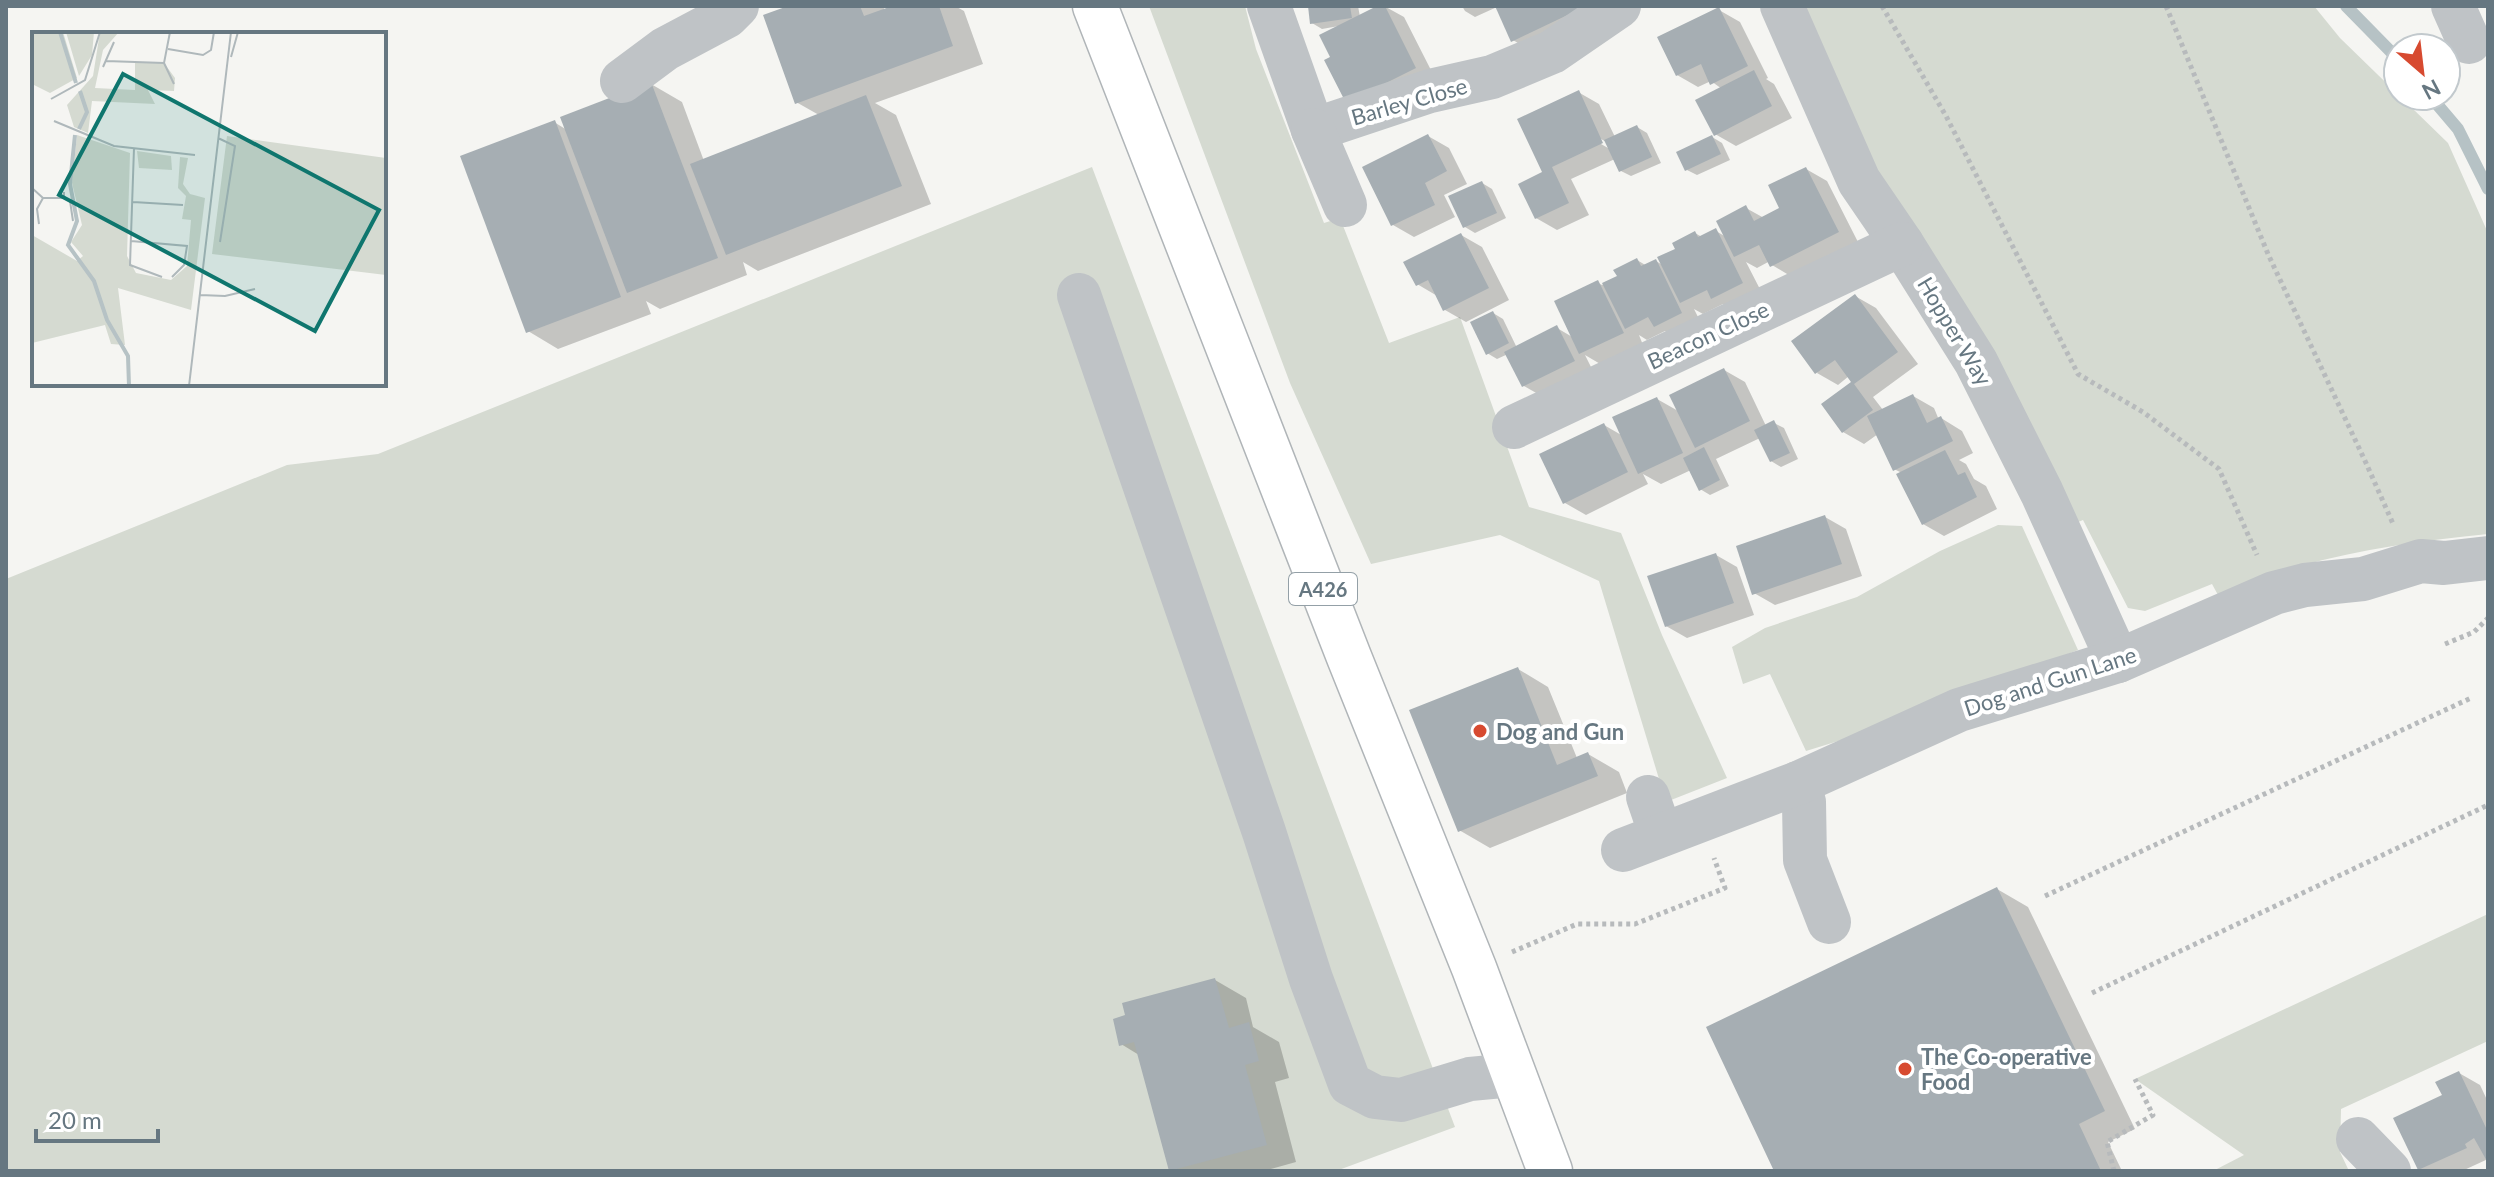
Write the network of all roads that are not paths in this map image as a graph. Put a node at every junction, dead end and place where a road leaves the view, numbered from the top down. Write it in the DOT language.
graph roads {
  1 [pos="737,6"];
  2 [pos="1095,6"];
  3 [pos="1269,6"];
  4 [pos="1619,6"];
  5 [pos="1782,6"];
  6 [pos="622,81"];
  7 [pos="1313,130"];
  8 [pos="1345,205"];
  9 [pos="1902,244"];
  10 [pos="1079,295"];
  11 [pos="1514,427"];
  12 [pos="2488,558"];
  13 [pos="2118,661"];
  14 [pos="1798,783"];
  15 [pos="1658,826"];
  16 [pos="1829,922"];
  17 [pos="1513,1075"];
  18 [pos="2358,1139"];
  19 [pos="1550,1171"];
  20 [pos="2389,1171"];
  1 -- 6 [label="street"];
  2 -- 17 [label="main road, A426"];
  3 -- 7 [label="street"];
  4 -- 7 [label="street, Barley Close"];
  5 -- 9 [label="street, Hopper Way"];
  7 -- 8 [label="street"];
  9 -- 11 [label="street, Beacon Close"];
  9 -- 13 [label="street, Hopper Way"];
  10 -- 17 [label="street"];
  12 -- 13 [label="street, Dog and Gun Lane"];
  13 -- 14 [label="street, Dog and Gun Lane"];
  14 -- 15 [label="street, Dog and Gun Lane"];
  14 -- 16 [label="street"];
  17 -- 19 [label="main road, A426"];
  18 -- 20 [label="street"];
}
